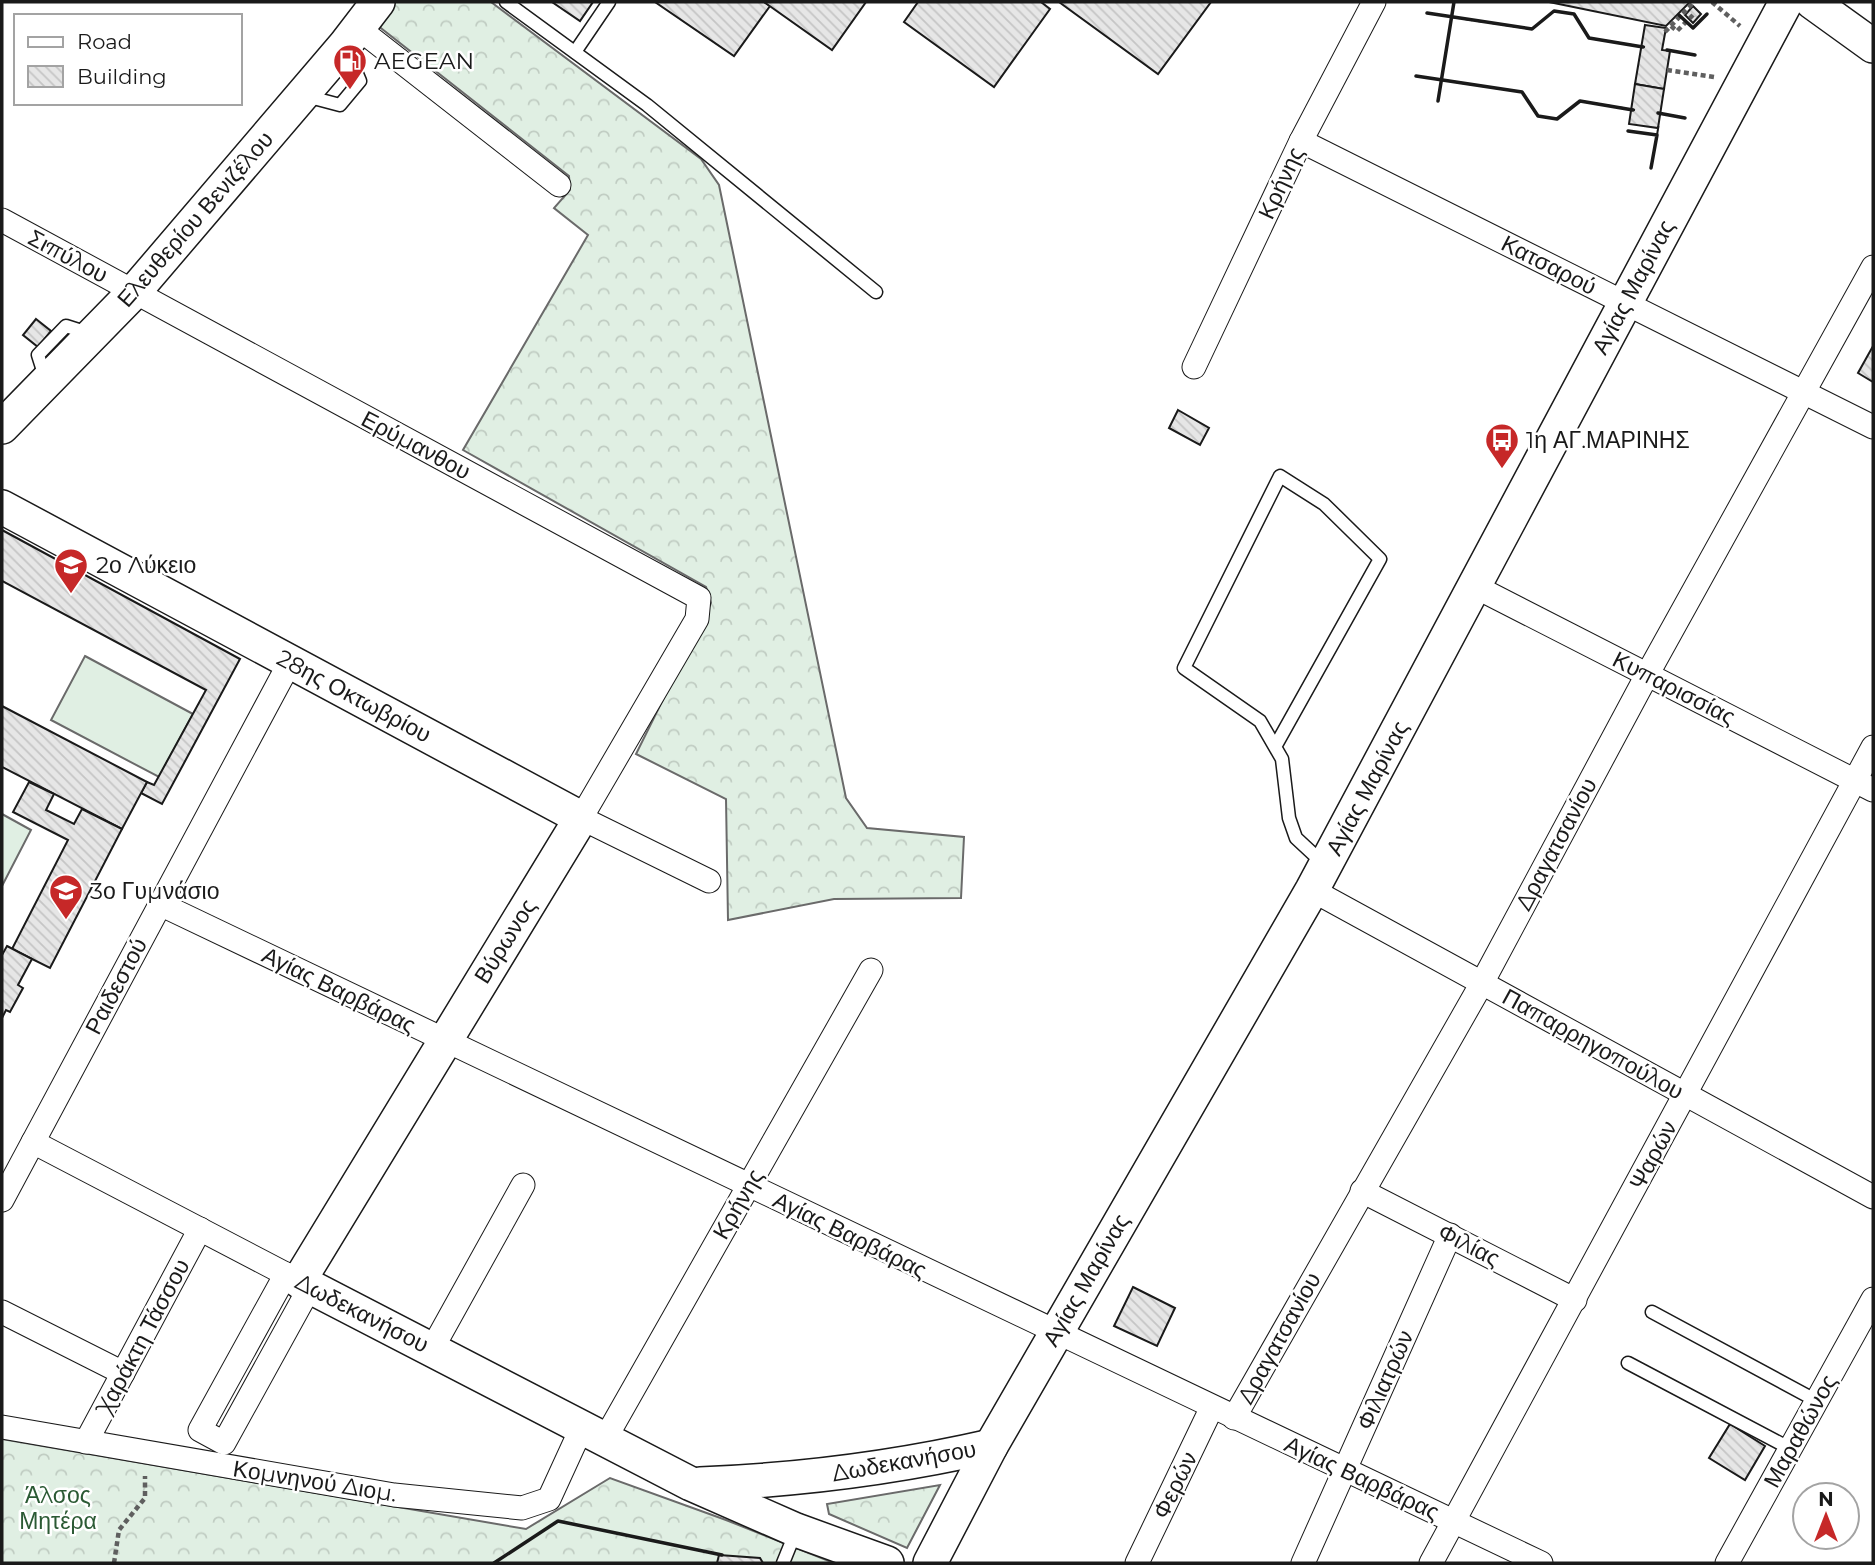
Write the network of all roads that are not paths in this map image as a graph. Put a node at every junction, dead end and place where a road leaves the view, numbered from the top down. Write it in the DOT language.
graph roads {
  1 [pos="378,2"];
  2 [pos="506,2"];
  3 [pos="609,2"];
  4 [pos="1374,2"];
  5 [pos="1786,2"];
  6 [pos="1812,2"];
  7 [pos="351,37"];
  8 [pos="1873,46"];
  9 [pos="575,52"];
  10 [pos="1300,141"];
  11 [pos="559,185"];
  12 [pos="2,220"];
  13 [pos="1873,267"];
  14 [pos="134,292"];
  15 [pos="876,292"];
  16 [pos="1625,303"];
  17 [pos="1194,367"];
  18 [pos="1805,393"];
  19 [pos="2,427"];
  20 [pos="1873,428"];
  21 [pos="2,507"];
  22 [pos="1474,586"];
  23 [pos="699,598"];
  24 [pos="290,662"];
  25 [pos="1647,675"];
  26 [pos="1276,745"];
  27 [pos="1873,747"];
  28 [pos="1864,785"];
  29 [pos="581,818"];
  30 [pos="1319,878"];
  31 [pos="709,881"];
  32 [pos="160,904"];
  33 [pos="871,970"];
  34 [pos="1482,983"];
  35 [pos="443,1040"];
  36 [pos="1686,1094"];
  37 [pos="33,1142"];
  38 [pos="523,1185"];
  39 [pos="748,1186"];
  40 [pos="1362,1191"];
  41 [pos="1873,1196"];
  42 [pos="2,1200"];
  43 [pos="200,1229"];
  44 [pos="1450,1235"];
  45 [pos="298,1281"];
  46 [pos="1873,1299"];
  47 [pos="1576,1300"];
  48 [pos="2,1312"];
  49 [pos="1653,1312"];
  50 [pos="1055,1334"];
  51 [pos="432,1349"];
  52 [pos="1628,1363"];
  53 [pos="123,1373"];
  54 [pos="1817,1401"];
  55 [pos="1212,1407"];
  56 [pos="1234,1418"];
  57 [pos="2,1427"];
  58 [pos="593,1433"];
  59 [pos="86,1442"];
  60 [pos="991,1446"];
  61 [pos="1791,1448"];
  62 [pos="199,1462"];
  63 [pos="1345,1470"];
  64 [pos="691,1484"];
  65 [pos="1453,1521"];
  66 [pos="796,1530"];
  67 [pos="783,1563"];
  68 [pos="887,1563"];
  69 [pos="930,1563"];
  70 [pos="1137,1563"];
  71 [pos="1303,1563"];
  72 [pos="1431,1563"];
  73 [pos="1541,1563"];
  74 [pos="1727,1563"];
  1 -- 7 [label="street, Ελευθερίου Βενιζέλου"];
  2 -- 9 [label="lane"];
  3 -- 9 [label="lane"];
  4 -- 10 [label="street, Κρήνης"];
  5 -- 16 [label="street, Αγίας Μαρίνας"];
  6 -- 8 [label="street"];
  7 -- 11 [label="street"];
  7 -- 14 [label="street, Ελευθερίου Βενιζέλου"];
  9 -- 15 [label="lane"];
  10 -- 16 [label="street, Κατσαρού"];
  10 -- 17 [label="street, Κρήνης"];
  12 -- 14 [label="street, Σιπύλου"];
  13 -- 18 [label="street, Δραγατσανίου"];
  14 -- 19 [label="street, Ελευθερίου Βενιζέλου"];
  14 -- 23 [label="street, Ερύμανθου"];
  16 -- 18 [label="street, Κατσαρού"];
  16 -- 22 [label="street, Αγίας Μαρίνας"];
  18 -- 20 [label="street, Κατσαρού"];
  18 -- 25 [label="street, Δραγατσανίου"];
  21 -- 24 [label="street, 28ης Οκτωβρίου"];
  22 -- 25 [label="street, Κυπαρισσίας"];
  22 -- 30 [label="street, Αγίας Μαρίνας"];
  23 -- 29 [label="street, Βύρωνος"];
  24 -- 29 [label="street, 28ης Οκτωβρίου"];
  24 -- 32 [label="street, Ραιδεστού"];
  25 -- 28 [label="street, Κυπαρισσίας"];
  25 -- 34 [label="street, Δραγατσανίου"];
  26 -- 26 [label="lane"];
  26 -- 30 [label="lane"];
  27 -- 28 [label="street, Ψαρών"];
  28 -- 36 [label="street, Ψαρών"];
  29 -- 31 [label="street, 28ης Οκτωβρίου"];
  29 -- 35 [label="street, Βύρωνος"];
  30 -- 34 [label="street, Παπαρρηγοπούλου"];
  30 -- 50 [label="street, Αγίας Μαρίνας"];
  32 -- 35 [label="street, Αγίας Βαρβάρας"];
  32 -- 37 [label="street, Ραιδεστού"];
  33 -- 39 [label="street, Κρήνης"];
  34 -- 36 [label="street, Παπαρρηγοπούλου"];
  34 -- 40 [label="street, Δραγατσανίου"];
  35 -- 39 [label="street, Αγίας Βαρβάρας"];
  35 -- 45 [label="street, Βύρωνος"];
  36 -- 41 [label="street, Παπαρρηγοπούλου"];
  36 -- 47 [label="street, Ψαρών"];
  37 -- 42 [label="street, Ραιδεστού"];
  37 -- 43 [label="street, Δωδεκανήσου"];
  38 -- 51 [label="street"];
  39 -- 50 [label="street, Αγίας Βαρβάρας"];
  39 -- 58 [label="street, Κρήνης"];
  40 -- 44 [label="street, Φιλίας"];
  40 -- 56 [label="street, Δραγατσανίου"];
  43 -- 45 [label="street, Δωδεκανήσου"];
  43 -- 53 [label="street, Χαράκτη Τάσσου"];
  44 -- 47 [label="street, Φιλίας"];
  44 -- 63 [label="street, Φιλιατρών"];
  45 -- 51 [label="street, Δωδεκανήσου"];
  45 -- 62 [label="street, Βύρωνος"];
  46 -- 54 [label="street, Μαραθώνος"];
  47 -- 65 [label="street, Ψαρών"];
  48 -- 53 [label="street"];
  49 -- 54 [label="lane"];
  50 -- 55 [label="street, Αγίας Βαρβάρας"];
  50 -- 60 [label="street, Αγίας Μαρίνας"];
  51 -- 58 [label="street, Δωδεκανήσου"];
  52 -- 61 [label="lane"];
  53 -- 59 [label="street, Χαράκτη Τάσσου"];
  54 -- 61 [label="street, Μαραθώνος"];
  55 -- 56 [label="street, Αγίας Βαρβάρας"];
  55 -- 70 [label="street, Φερών"];
  56 -- 63 [label="street, Αγίας Βαρβάρας"];
  57 -- 59 [label="street, Κομνηνού Διομ."];
  58 -- 62 [label="street, Κομνηνού Διομ."];
  58 -- 64 [label="street, Δωδεκανήσου"];
  59 -- 62 [label="street, Κομνηνού Διομ."];
  60 -- 64 [label="street, Δωδεκανήσου"];
  60 -- 69 [label="street, Αγίας Μαρίνας"];
  61 -- 74 [label="street, Μαραθώνος"];
  63 -- 65 [label="street, Αγίας Βαρβάρας"];
  63 -- 71 [label="street, Φιλιατρών"];
  64 -- 66 [label="street, Δωδεκανήσου"];
  65 -- 72 [label="street, Ψαρών"];
  65 -- 73 [label="street, Αγίας Βαρβάρας"];
  66 -- 67 [label="lane"];
  66 -- 68 [label="street, Δωδεκανήσου"];
}
